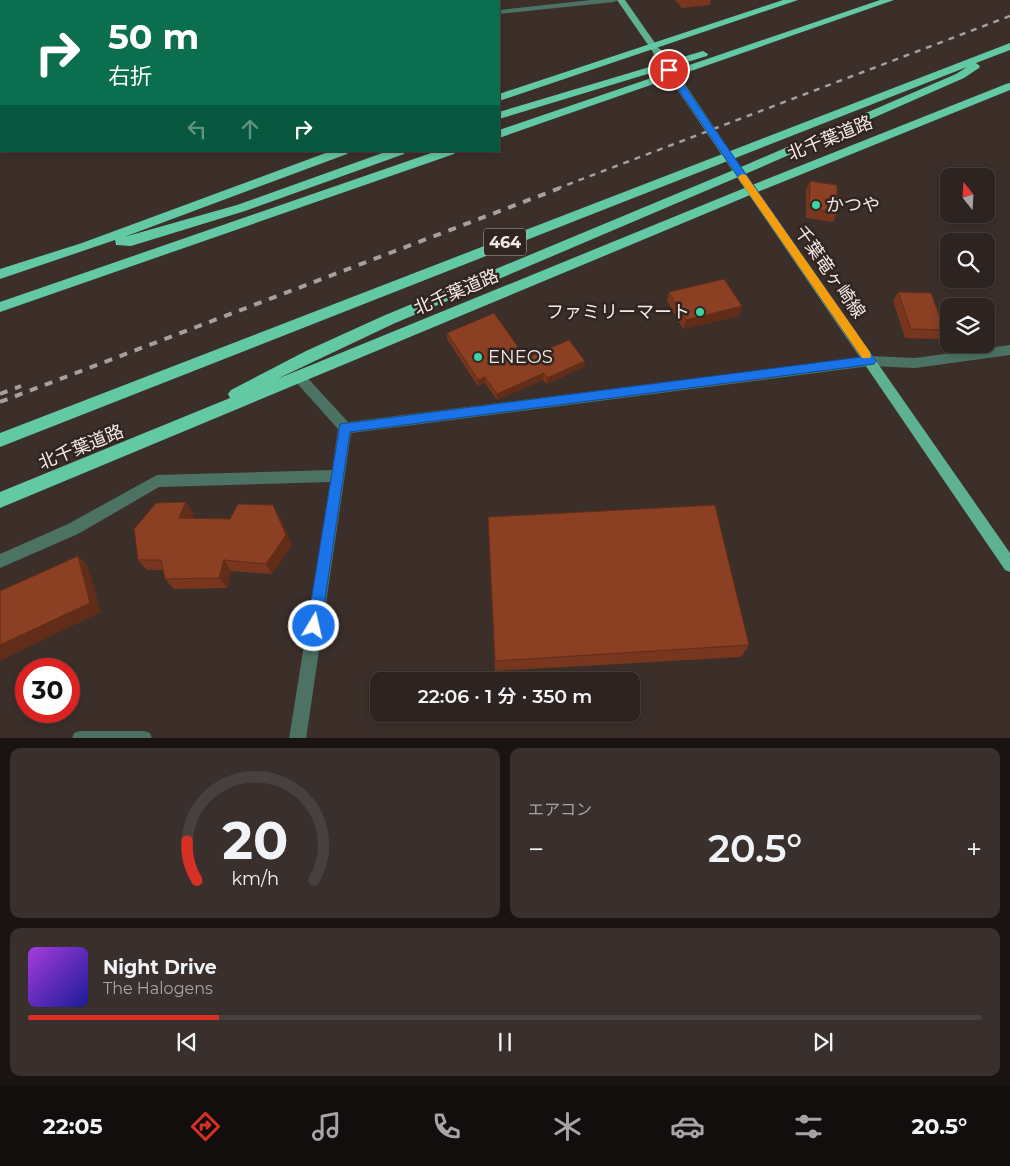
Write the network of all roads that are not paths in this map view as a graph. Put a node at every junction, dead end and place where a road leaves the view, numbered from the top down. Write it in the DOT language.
graph roads {
  1 [pos="614,0"];
  2 [pos="622,0"];
  3 [pos="793,0"];
  4 [pos="889,0"];
  5 [pos="500,12"];
  6 [pos="1010,46"];
  7 [pos="656,50"];
  8 [pos="994,52"];
  9 [pos="1010,86"];
  10 [pos="500,98"];
  11 [pos="500,116"];
  12 [pos="500,134"];
  13 [pos="340,152"];
  14 [pos="397,152"];
  15 [pos="447,152"];
  16 [pos="748,185"];
  17 [pos="87,246"];
  18 [pos="0,274"];
  19 [pos="0,307"];
  20 [pos="1010,350"];
  21 [pos="870,361"];
  22 [pos="298,377"];
  23 [pos="178,427"];
  24 [pos="345,428"];
  25 [pos="0,440"];
  26 [pos="337,476"];
  27 [pos="0,500"];
  28 [pos="0,561"];
  29 [pos="1010,564"];
  30 [pos="80,738"];
  31 [pos="144,738"];
  32 [pos="297,738"];
  1 -- 5 [label="street"];
  2 -- 7 [label="main road, 千葉竜ヶ崎線"];
  3 -- 7 [label="highway"];
  4 -- 11 [label="highway"];
  4 -- 12 [label="highway"];
  6 -- 8 [label="highway, 北千葉道路 / 464"];
  7 -- 10 [label="highway"];
  7 -- 16 [label="main road, 千葉竜ヶ崎線, bridge"];
  8 -- 23 [label="highway"];
  8 -- 25 [label="highway, 北千葉道路 / 464"];
  9 -- 16 [label="highway, 北千葉道路 / 464"];
  13 -- 17 [label="highway"];
  14 -- 17 [label="highway"];
  15 -- 19 [label="highway"];
  16 -- 21 [label="main road, 千葉竜ヶ崎線"];
  16 -- 22 [label="highway, 北千葉道路 / 464"];
  17 -- 18 [label="highway"];
  20 -- 21 [label="street"];
  21 -- 24 [label="street"];
  21 -- 29 [label="main road, 千葉竜ヶ崎線"];
  22 -- 23 [label="highway, 北千葉道路 / 464"];
  22 -- 24 [label="street"];
  23 -- 27 [label="highway, 北千葉道路 / 464"];
  24 -- 26 [label="street"];
  26 -- 28 [label="street"];
  26 -- 32 [label="street"];
  30 -- 31 [label="street"];
}
